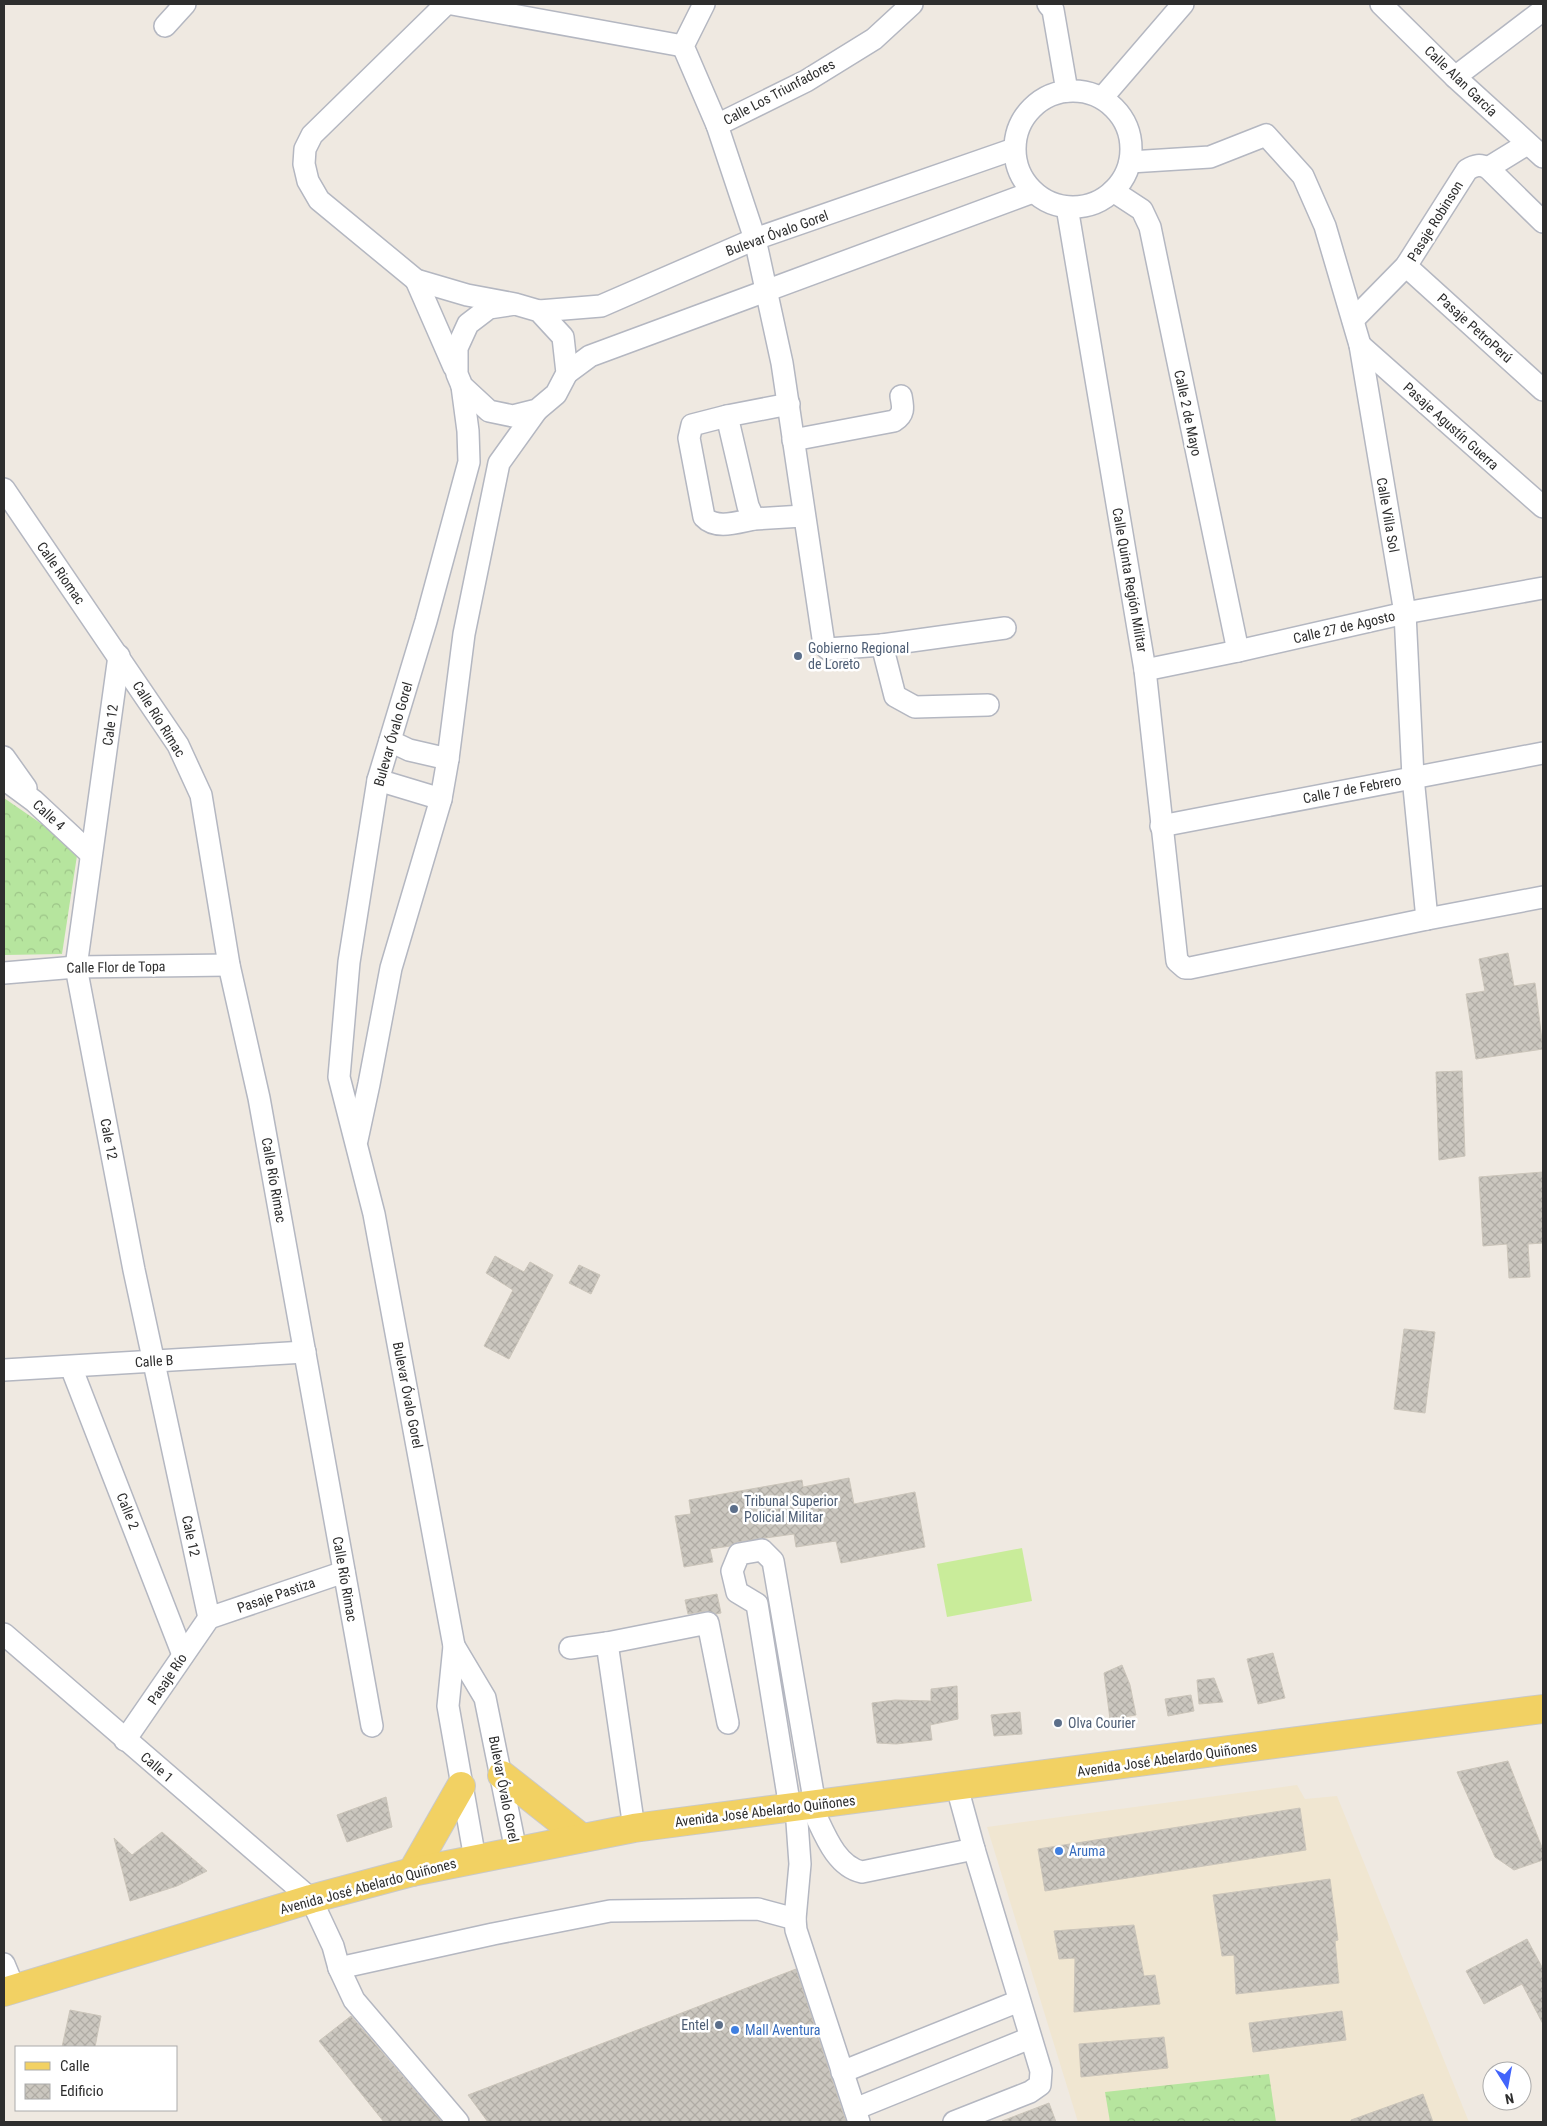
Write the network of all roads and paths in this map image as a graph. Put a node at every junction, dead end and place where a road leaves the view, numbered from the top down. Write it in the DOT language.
graph roads {
  1 [pos="185,4"];
  2 [pos="446,4"];
  3 [pos="452,4"];
  4 [pos="704,4"];
  5 [pos="912,4"];
  6 [pos="1048,4"];
  7 [pos="1183,4"];
  8 [pos="1381,4"];
  9 [pos="1543,10"];
  10 [pos="165,26"];
  11 [pos="683,46"];
  12 [pos="1455,77"];
  13 [pos="1067,91"];
  14 [pos="1102,98"];
  15 [pos="717,124"];
  16 [pos="1014,149"];
  17 [pos="1535,150"];
  18 [pos="1130,162"];
  19 [pos="1488,168"];
  20 [pos="1113,191"];
  21 [pos="1033,192"];
  22 [pos="1067,207"];
  23 [pos="1543,222"];
  24 [pos="755,239"];
  25 [pos="1406,266"];
  26 [pos="416,280"];
  27 [pos="766,290"];
  28 [pos="515,304"];
  29 [pos="540,311"];
  30 [pos="1353,320"];
  31 [pos="1360,345"];
  32 [pos="567,373"];
  33 [pos="459,380"];
  34 [pos="1543,390"];
  35 [pos="901,396"];
  36 [pos="789,404"];
  37 [pos="537,410"];
  38 [pos="727,416"];
  39 [pos="793,440"];
  40 [pos="4,490"];
  41 [pos="1543,507"];
  42 [pos="803,516"];
  43 [pos="754,518"];
  44 [pos="1543,588"];
  45 [pos="1405,612"];
  46 [pos="1005,628"];
  47 [pos="882,645"];
  48 [pos="1238,651"];
  49 [pos="119,656"];
  50 [pos="1145,670"];
  51 [pos="988,705"];
  52 [pos="390,741"];
  53 [pos="1543,753"];
  54 [pos="4,757"];
  55 [pos="448,760"];
  56 [pos="1413,777"];
  57 [pos="4,779"];
  58 [pos="378,780"];
  59 [pos="441,799"];
  60 [pos="34,801"];
  61 [pos="1161,826"];
  62 [pos="91,854"];
  63 [pos="1543,897"];
  64 [pos="1427,919"];
  65 [pos="229,965"];
  66 [pos="76,967"];
  67 [pos="4,973"];
  68 [pos="355,1146"];
  69 [pos="305,1352"];
  70 [pos="153,1361"];
  71 [pos="71,1367"];
  72 [pos="4,1370"];
  73 [pos="344,1572"];
  74 [pos="209,1618"];
  75 [pos="4,1634"];
  76 [pos="606,1643"];
  77 [pos="454,1646"];
  78 [pos="570,1648"];
  79 [pos="183,1655"];
  80 [pos="1540,1713"];
  81 [pos="728,1723"];
  82 [pos="372,1726"];
  83 [pos="125,1740"];
  84 [pos="502,1775"];
  85 [pos="461,1786"];
  86 [pos="957,1787"];
  87 [pos="803,1807"];
  88 [pos="634,1828"];
  89 [pos="582,1838"];
  90 [pos="974,1849"];
  91 [pos="516,1851"];
  92 [pos="474,1859"];
  93 [pos="412,1872"];
  94 [pos="311,1899"];
  95 [pos="795,1919"];
  96 [pos="4,1964"];
  97 [pos="339,1968"];
  98 [pos="9,1990"];
  99 [pos="1019,2000"];
  100 [pos="1030,2038"];
  101 [pos="842,2072"];
  102 [pos="857,2116"];
  103 [pos="458,2122"];
  104 [pos="954,2122"];
  1 -- 10 [label="street"];
  2 -- 26 [label="street"];
  3 -- 11 [label="street"];
  4 -- 11 [label="street"];
  5 -- 15 [label="street, Calle Los Triunfadores"];
  6 -- 13 [label="street"];
  7 -- 14 [label="street"];
  8 -- 12 [label="street, Calle Alan García"];
  9 -- 12 [label="street"];
  11 -- 15 [label="street"];
  12 -- 17 [label="street, Calle Alan García"];
  13 -- 14 [label="street"];
  13 -- 16 [label="street"];
  14 -- 18 [label="street"];
  15 -- 24 [label="street"];
  16 -- 21 [label="street"];
  16 -- 24 [label="street, Bulevar Óvalo Gorel"];
  17 -- 19 [label="street, Pasaje Robinson"];
  18 -- 20 [label="street"];
  18 -- 30 [label="street, Calle Villa Sol"];
  19 -- 23 [label="street"];
  19 -- 25 [label="street, Pasaje Robinson"];
  20 -- 22 [label="street"];
  20 -- 48 [label="street, Calle 2 de Mayo"];
  21 -- 22 [label="street"];
  21 -- 27 [label="street, Bulevar Óvalo Gorel"];
  22 -- 50 [label="street, Calle Quinta Región Militar"];
  24 -- 27 [label="street"];
  24 -- 29 [label="street, Bulevar Óvalo Gorel"];
  25 -- 30 [label="street, Pasaje Robinson"];
  25 -- 34 [label="street, Pasaje PetroPerú"];
  26 -- 28 [label="street"];
  26 -- 33 [label="street"];
  27 -- 32 [label="street, Bulevar Óvalo Gorel"];
  27 -- 36 [label="street"];
  28 -- 29 [label="street, Bulevar Óvalo Gorel"];
  28 -- 33 [label="street, Bulevar Óvalo Gorel"];
  29 -- 32 [label="street"];
  30 -- 31 [label="street, Calle Villa Sol"];
  31 -- 41 [label="street, Pasaje Agustín Guerra"];
  31 -- 45 [label="street, Calle Villa Sol"];
  32 -- 37 [label="street, Bulevar Óvalo Gorel"];
  33 -- 37 [label="street, Bulevar Óvalo Gorel"];
  33 -- 52 [label="street, Bulevar Óvalo Gorel"];
  35 -- 39 [label="street"];
  36 -- 38 [label="street"];
  36 -- 39 [label="street"];
  37 -- 55 [label="street, Bulevar Óvalo Gorel"];
  38 -- 43 [label="street"];
  38 -- 43 [label="street"];
  39 -- 42 [label="street"];
  40 -- 49 [label="street, Calle Riomac"];
  42 -- 43 [label="street"];
  42 -- 47 [label="street"];
  44 -- 45 [label="street, Calle 27 de Agosto"];
  45 -- 48 [label="street, Calle 27 de Agosto"];
  45 -- 56 [label="street, Calle Villa Sol"];
  46 -- 47 [label="street"];
  47 -- 51 [label="street"];
  48 -- 50 [label="street, Calle 27 de Agosto"];
  49 -- 62 [label="street, Cale 12"];
  49 -- 65 [label="street, Calle Río Rimac"];
  50 -- 61 [label="street, Calle Quinta Región Militar"];
  52 -- 55 [label="street"];
  52 -- 58 [label="street, Bulevar Óvalo Gorel"];
  53 -- 56 [label="street, Calle 7 de Febrero"];
  54 -- 60 [label="street"];
  55 -- 59 [label="street, Bulevar Óvalo Gorel"];
  56 -- 61 [label="street, Calle 7 de Febrero"];
  56 -- 64 [label="street, Calle Villa Sol"];
  57 -- 60 [label="street, Calle 4"];
  58 -- 59 [label="street"];
  58 -- 68 [label="street, Bulevar Óvalo Gorel"];
  59 -- 68 [label="street, Bulevar Óvalo Gorel"];
  60 -- 62 [label="street, Calle 4"];
  61 -- 64 [label="street, Calle Quinta Región Militar"];
  62 -- 66 [label="street, Cale 12"];
  63 -- 64 [label="street"];
  65 -- 66 [label="street, Calle Flor de Topa"];
  65 -- 69 [label="street, Calle Río Rimac"];
  66 -- 67 [label="street, Calle Flor de Topa"];
  66 -- 70 [label="street, Cale 12"];
  68 -- 77 [label="street, Bulevar Óvalo Gorel"];
  69 -- 70 [label="street, Calle B"];
  69 -- 73 [label="street, Calle Río Rimac"];
  70 -- 71 [label="street, Calle B"];
  70 -- 74 [label="street, Cale 12"];
  71 -- 72 [label="street, Calle B"];
  71 -- 79 [label="street, Calle 2"];
  73 -- 74 [label="street, Pasaje Pastiza"];
  73 -- 82 [label="street, Calle Río Rimac"];
  74 -- 79 [label="street, Pasaje Río"];
  75 -- 83 [label="street, Calle 1"];
  76 -- 78 [label="street"];
  76 -- 81 [label="street"];
  76 -- 88 [label="street"];
  77 -- 84 [label="street, Bulevar Óvalo Gorel"];
  77 -- 85 [label="street, Bulevar Óvalo Gorel"];
  79 -- 83 [label="street, Pasaje Río"];
  80 -- 86 [label="main road, Avenida José Abelardo Quiñones"];
  83 -- 94 [label="street, Calle 1"];
  84 -- 89 [label="main road"];
  84 -- 91 [label="street, Bulevar Óvalo Gorel"];
  85 -- 92 [label="street, Bulevar Óvalo Gorel"];
  85 -- 93 [label="main road"];
  86 -- 87 [label="main road, Avenida José Abelardo Quiñones"];
  86 -- 90 [label="street"];
  87 -- 87 [label="street"];
  87 -- 88 [label="main road, Avenida José Abelardo Quiñones"];
  87 -- 90 [label="street"];
  87 -- 95 [label="street"];
  88 -- 89 [label="main road, Avenida José Abelardo Quiñones"];
  89 -- 91 [label="main road, Avenida José Abelardo Quiñones"];
  90 -- 99 [label="street"];
  91 -- 92 [label="main road, Avenida José Abelardo Quiñones"];
  92 -- 93 [label="main road, Avenida José Abelardo Quiñones"];
  93 -- 94 [label="main road, Avenida José Abelardo Quiñones"];
  94 -- 97 [label="street"];
  94 -- 98 [label="main road, Avenida José Abelardo Quiñones"];
  95 -- 97 [label="street"];
  95 -- 101 [label="street"];
  96 -- 98 [label="street"];
  97 -- 103 [label="street"];
  99 -- 100 [label="street"];
  99 -- 101 [label="street"];
  100 -- 102 [label="street"];
  100 -- 104 [label="street"];
  101 -- 102 [label="street"];
}
